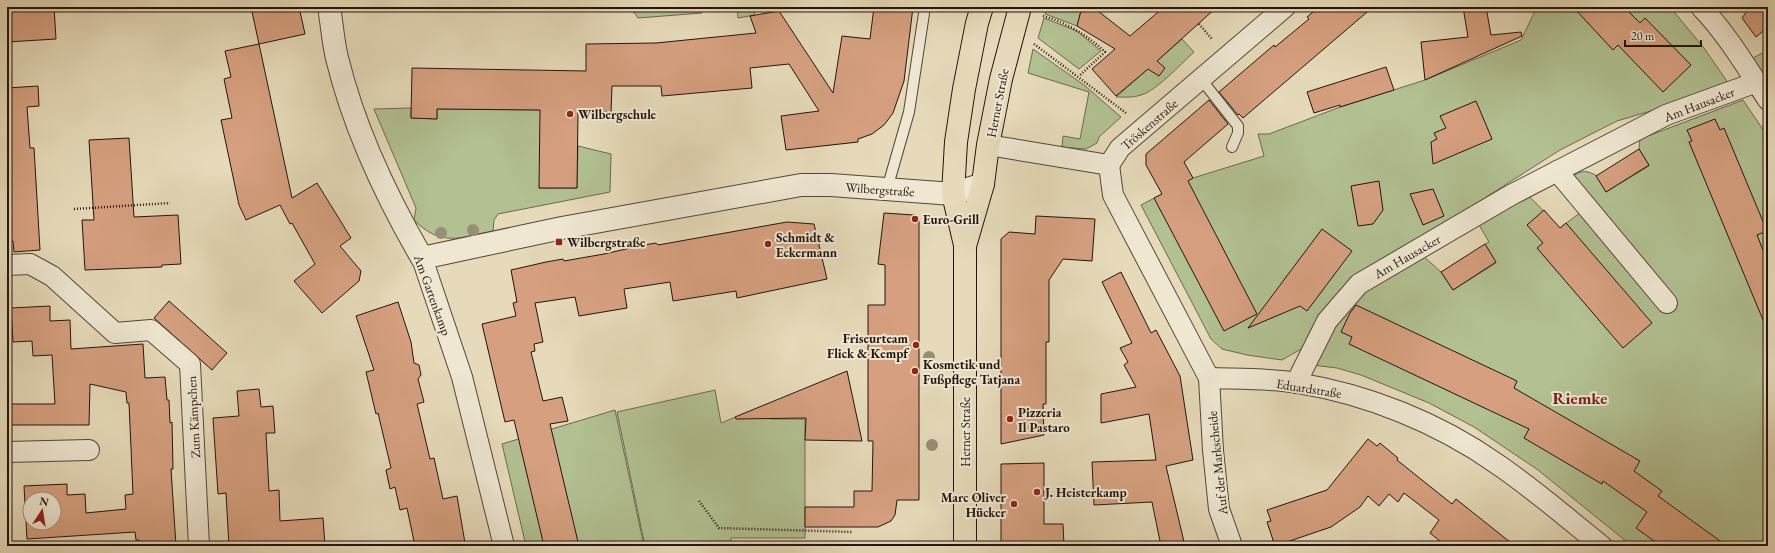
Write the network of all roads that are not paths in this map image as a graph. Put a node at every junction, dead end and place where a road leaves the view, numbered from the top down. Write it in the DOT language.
graph roads {
  1 [pos="329,7"];
  2 [pos="925,7"];
  3 [pos="982,7"];
  4 [pos="1285,7"];
  5 [pos="1701,7"];
  6 [pos="1019,9"];
  7 [pos="1201,79"];
  8 [pos="1757,82"];
  9 [pos="1768,100"];
  10 [pos="988,145"];
  11 [pos="1232,147"];
  12 [pos="1109,165"];
  13 [pos="1557,171"];
  14 [pos="983,184"];
  15 [pos="887,190"];
  16 [pos="953,194"];
  17 [pos="965,246"];
  18 [pos="422,258"];
  19 [pos="7,265"];
  20 [pos="1667,303"];
  21 [pos="1209,378"];
  22 [pos="1296,382"];
  23 [pos="89,450"];
  24 [pos="7,452"];
  25 [pos="199,546"];
  26 [pos="504,546"];
  27 [pos="965,546"];
  28 [pos="1232,546"];
  29 [pos="1602,546"];
  1 -- 18 [label="street, Am Gartenkamp"];
  2 -- 15 [label="lane"];
  3 -- 16 [label="main road, Herner Straße"];
  4 -- 7 [label="street, Tröskenstraße"];
  5 -- 8 [label="street"];
  6 -- 10 [label="main road, Herner Straße"];
  7 -- 11 [label="lane"];
  7 -- 12 [label="street, Tröskenstraße"];
  8 -- 9 [label="street"];
  8 -- 13 [label="street, Am Hausacker"];
  10 -- 12 [label="street"];
  10 -- 14 [label="main road, Herner Straße"];
  12 -- 21 [label="street"];
  13 -- 20 [label="street"];
  13 -- 22 [label="street, Am Hausacker"];
  14 -- 16 [label="street, Wilbergstraße"];
  14 -- 17 [label="main road, Herner Straße"];
  15 -- 16 [label="street, Wilbergstraße"];
  15 -- 18 [label="street, Wilbergstraße"];
  16 -- 17 [label="main road, Herner Straße"];
  17 -- 27 [label="main road, Herner Straße"];
  18 -- 26 [label="street, Am Gartenkamp"];
  19 -- 25 [label="street, Zum Kämpchen"];
  21 -- 22 [label="street, Eduardstraße"];
  21 -- 28 [label="street, Auf der Markscheide"];
  22 -- 29 [label="street, Eduardstraße"];
  23 -- 24 [label="street"];
}
